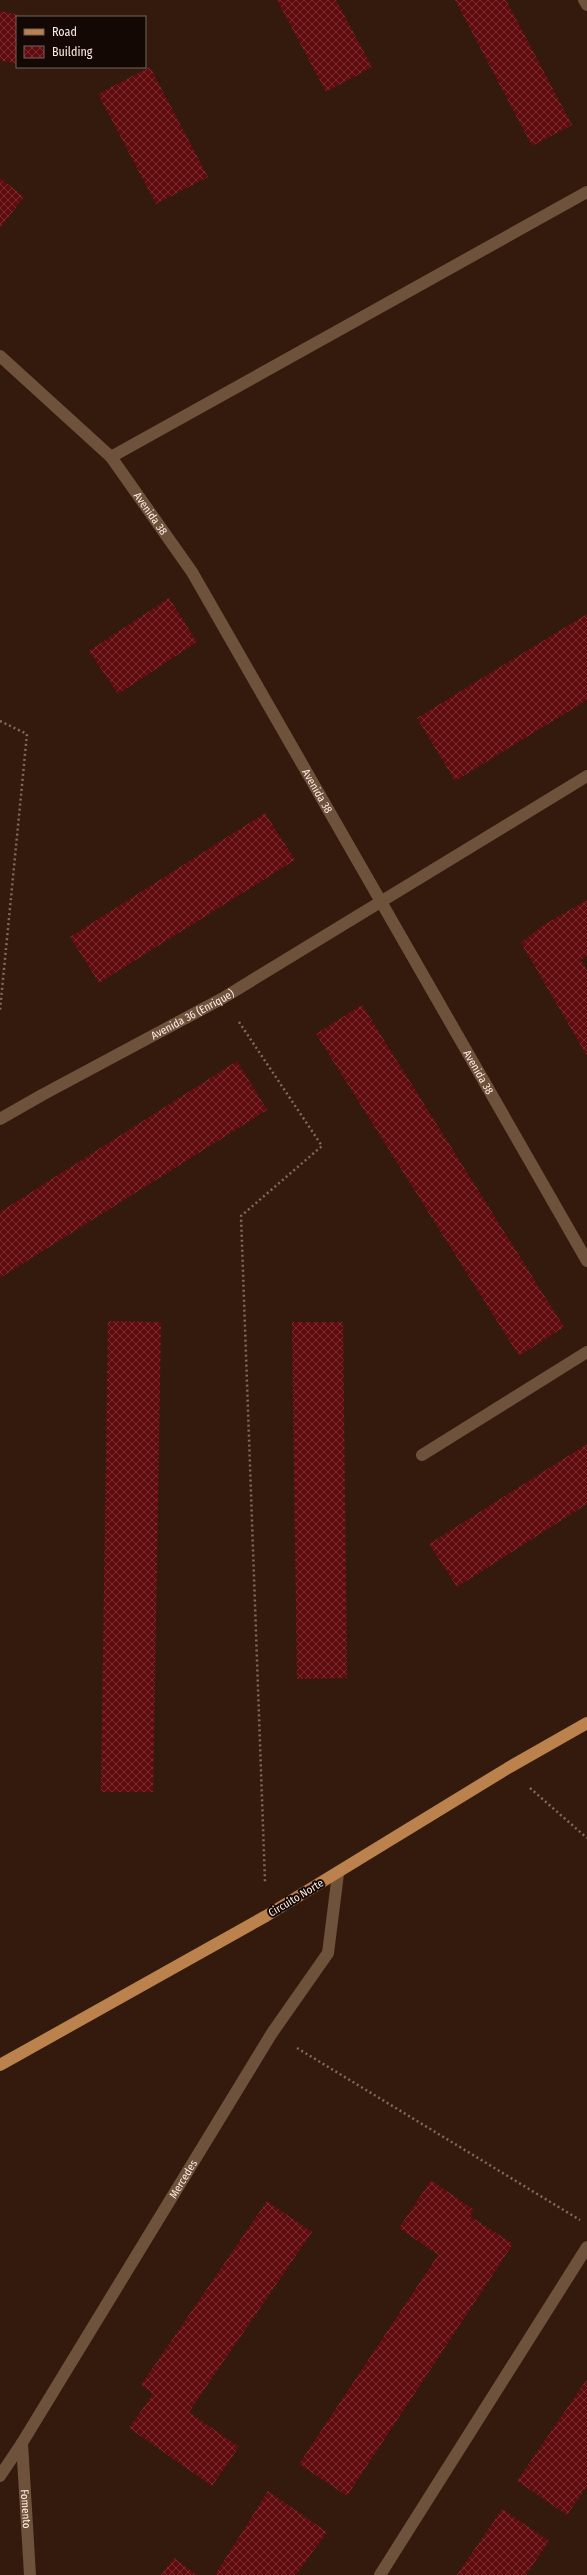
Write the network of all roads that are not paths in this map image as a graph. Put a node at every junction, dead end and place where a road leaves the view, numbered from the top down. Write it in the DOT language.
graph roads {
  1 [pos="584,0"];
  2 [pos="587,5"];
  3 [pos="587,192"];
  4 [pos="0,356"];
  5 [pos="111,457"];
  6 [pos="587,776"];
  7 [pos="379,902"];
  8 [pos="0,1119"];
  9 [pos="587,1261"];
  10 [pos="587,1352"];
  11 [pos="422,1455"];
  12 [pos="587,1723"];
  13 [pos="338,1874"];
  14 [pos="0,2065"];
  15 [pos="587,2247"];
  16 [pos="22,2444"];
  17 [pos="0,2476"];
  18 [pos="30,2575"];
  19 [pos="380,2575"];
  1 -- 2 [label="street"];
  3 -- 5 [label="street"];
  4 -- 5 [label="street, Avenida 38"];
  5 -- 7 [label="street, Avenida 38"];
  6 -- 7 [label="street, Avenida 36 (Enrique)"];
  7 -- 8 [label="street, Avenida 36 (Enrique)"];
  7 -- 9 [label="street, Avenida 38"];
  10 -- 11 [label="street"];
  12 -- 13 [label="main road, Circuito Norte"];
  13 -- 14 [label="main road, Circuito Norte"];
  13 -- 16 [label="street, Mercedes"];
  15 -- 19 [label="street"];
  16 -- 17 [label="street, Mercedes"];
  16 -- 18 [label="street, Fomento"];
}
